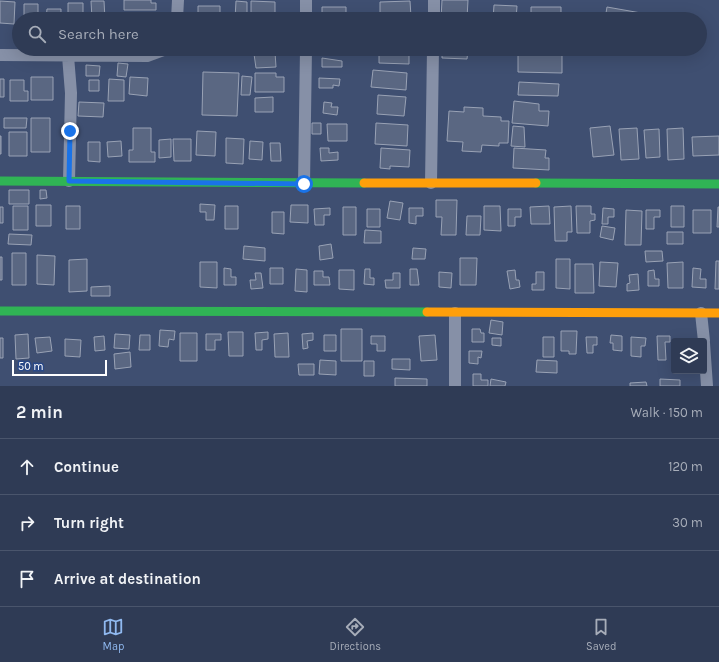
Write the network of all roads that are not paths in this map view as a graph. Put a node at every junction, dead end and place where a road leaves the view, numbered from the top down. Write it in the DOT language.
graph roads {
  1 [pos="178,0"];
  2 [pos="306,0"];
  3 [pos="434,0"];
  4 [pos="177,12"];
  5 [pos="306,12"];
  6 [pos="434,12"];
  7 [pos="0,55"];
  8 [pos="12,55"];
  9 [pos="68,56"];
  10 [pos="147,56"];
  11 [pos="306,56"];
  12 [pos="433,56"];
  13 [pos="0,181"];
  14 [pos="69,181"];
  15 [pos="430,183"];
  16 [pos="304,184"];
  17 [pos="719,184"];
  18 [pos="0,312"];
  19 [pos="455,313"];
  20 [pos="701,313"];
  21 [pos="719,313"];
  22 [pos="704,338"];
  23 [pos="706,374"];
  24 [pos="455,386"];
  25 [pos="707,386"];
  1 -- 4 [label="street"];
  2 -- 5 [label="street"];
  3 -- 6 [label="street"];
  7 -- 8 [label="street"];
  9 -- 10 [label="street"];
  9 -- 14 [label="street"];
  11 -- 16 [label="street"];
  12 -- 15 [label="street"];
  13 -- 14 [label="street"];
  14 -- 16 [label="street"];
  15 -- 16 [label="street"];
  15 -- 17 [label="street"];
  18 -- 19 [label="street"];
  19 -- 20 [label="street"];
  19 -- 24 [label="street"];
  20 -- 21 [label="street"];
  20 -- 22 [label="street"];
  23 -- 25 [label="street"];
}
